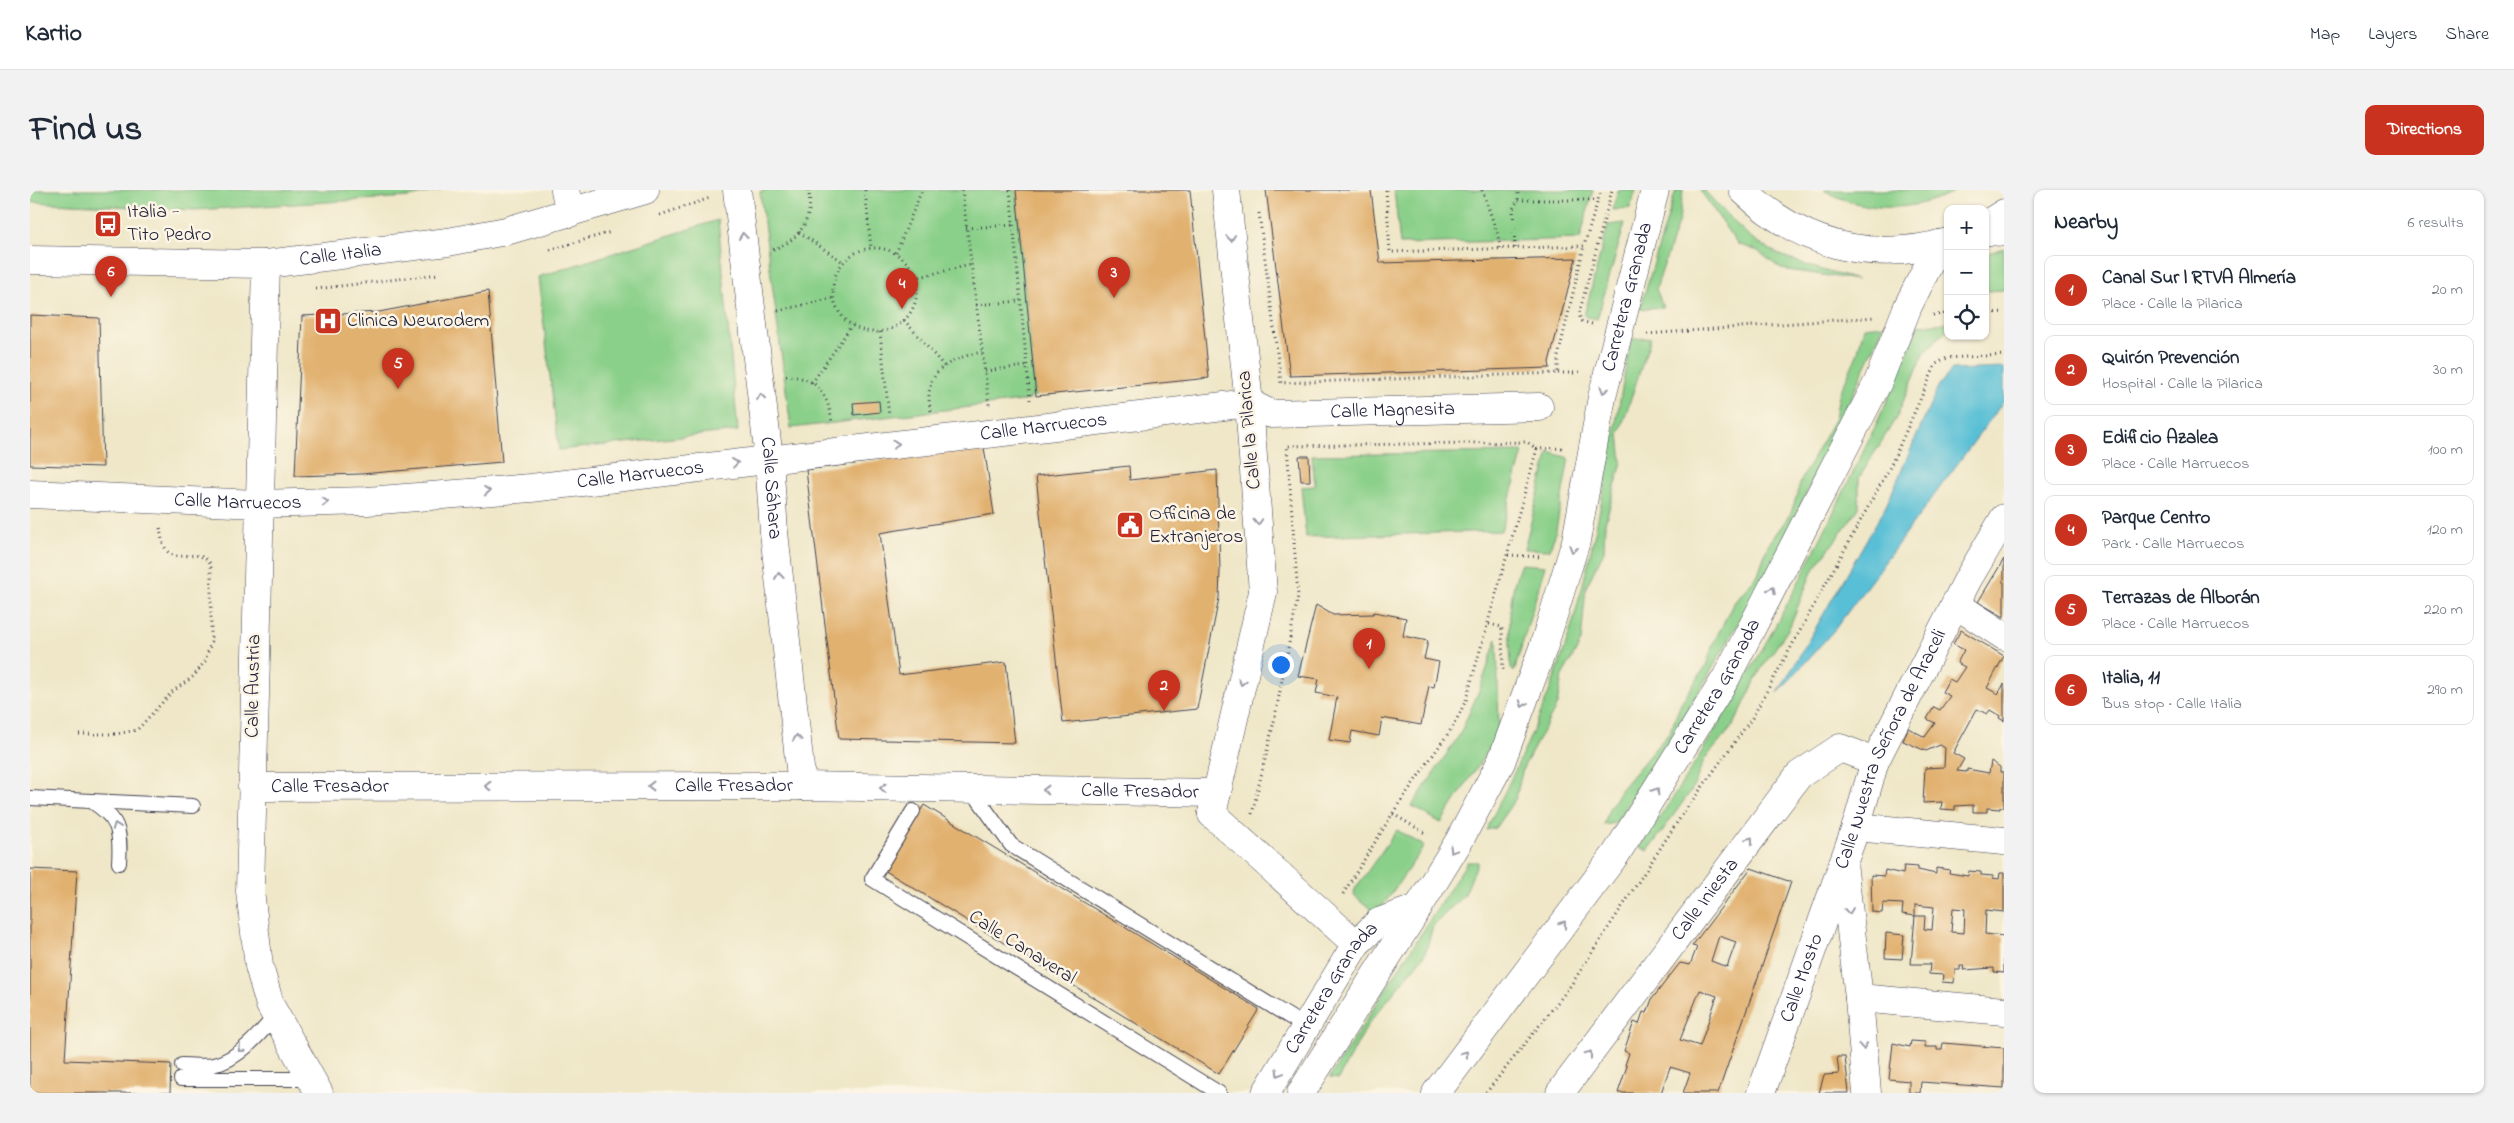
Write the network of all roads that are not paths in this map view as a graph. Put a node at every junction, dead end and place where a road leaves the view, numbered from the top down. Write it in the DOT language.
graph roads {
  1 [pos="645,190"];
  2 [pos="1226,190"];
  3 [pos="1655,190"];
  4 [pos="1743,190"];
  5 [pos="725,193"];
  6 [pos="568,202"];
  7 [pos="2004,213"];
  8 [pos="1989,222"];
  9 [pos="1989,231"];
  10 [pos="2004,232"];
  11 [pos="1943,243"];
  12 [pos="30,260"];
  13 [pos="266,264"];
  14 [pos="1249,403"];
  15 [pos="1539,407"];
  16 [pos="769,459"];
  17 [pos="30,494"];
  18 [pos="258,504"];
  19 [pos="2004,518"];
  20 [pos="1955,604"];
  21 [pos="2004,636"];
  22 [pos="1875,761"];
  23 [pos="802,786"];
  24 [pos="252,787"];
  25 [pos="971,789"];
  26 [pos="30,798"];
  27 [pos="91,801"];
  28 [pos="1214,804"];
  29 [pos="193,806"];
  30 [pos="913,811"];
  31 [pos="1856,828"];
  32 [pos="2004,842"];
  33 [pos="119,863"];
  34 [pos="1843,863"];
  35 [pos="1418,908"];
  36 [pos="1356,944"];
  37 [pos="1859,998"];
  38 [pos="2004,1011"];
  39 [pos="276,1015"];
  40 [pos="1306,1026"];
  41 [pos="182,1065"];
  42 [pos="181,1080"];
  43 [pos="315,1086"];
  44 [pos="1219,1093"];
  45 [pos="1266,1093"];
  46 [pos="1301,1093"];
  47 [pos="1436,1093"];
  48 [pos="1560,1093"];
  49 [pos="1761,1093"];
  50 [pos="1867,1093"];
  1 -- 6 [label="street, Calle Italia"];
  2 -- 14 [label="street, Calle la Pilarica, one-way"];
  3 -- 35 [label="street, Carretera Granada, one-way"];
  4 -- 11 [label="street"];
  16 -- 5 [label="street, Calle Sáhara, one-way"];
  6 -- 13 [label="street, Calle Italia"];
  7 -- 8 [label="street"];
  9 -- 10 [label="street"];
  47 -- 11 [label="street, Carretera Granada, one-way"];
  12 -- 13 [label="street, Calle Italia"];
  13 -- 18 [label="street, Calle Austria"];
  14 -- 15 [label="street, Calle Magnesita"];
  16 -- 14 [label="street, Calle Marruecos, one-way"];
  14 -- 28 [label="street, Calle la Pilarica, one-way"];
  18 -- 16 [label="street, Calle Marruecos, one-way"];
  23 -- 16 [label="street, Calle Sáhara, one-way"];
  17 -- 18 [label="street, Calle Marruecos"];
  18 -- 24 [label="street, Calle Austria"];
  19 -- 20 [label="street, Calle Nuestra Señora de Araceli"];
  20 -- 21 [label="street"];
  20 -- 22 [label="street, Calle Nuestra Señora de Araceli"];
  22 -- 31 [label="street, Calle Nuestra Señora de Araceli"];
  48 -- 22 [label="street, Calle Iniesta, one-way"];
  23 -- 24 [label="street, Calle Fresador, one-way"];
  25 -- 23 [label="street, Calle Fresador, one-way"];
  24 -- 39 [label="street, Calle Austria"];
  28 -- 25 [label="street, Calle Fresador, one-way"];
  25 -- 40 [label="lane"];
  26 -- 27 [label="lane"];
  27 -- 29 [label="lane"];
  33 -- 27 [label="lane, one-way"];
  28 -- 36 [label="street, Calle Fresador"];
  30 -- 44 [label="lane, Calle Canaveral"];
  31 -- 32 [label="street"];
  31 -- 34 [label="street, Calle Nuestra Señora de Araceli"];
  34 -- 37 [label="street, Calle Nuestra Señora de Araceli, one-way"];
  34 -- 49 [label="street, Calle Mosto"];
  35 -- 36 [label="street, Carretera Granada"];
  35 -- 46 [label="street, Carretera Granada"];
  36 -- 40 [label="street, Carretera Granada"];
  37 -- 38 [label="street"];
  37 -- 50 [label="street, Calle Nuestra Señora de Araceli, one-way"];
  39 -- 41 [label="lane, one-way"];
  39 -- 43 [label="street, Calle Austria"];
  40 -- 45 [label="street, Carretera Granada, one-way"];
  42 -- 43 [label="lane"];
}
